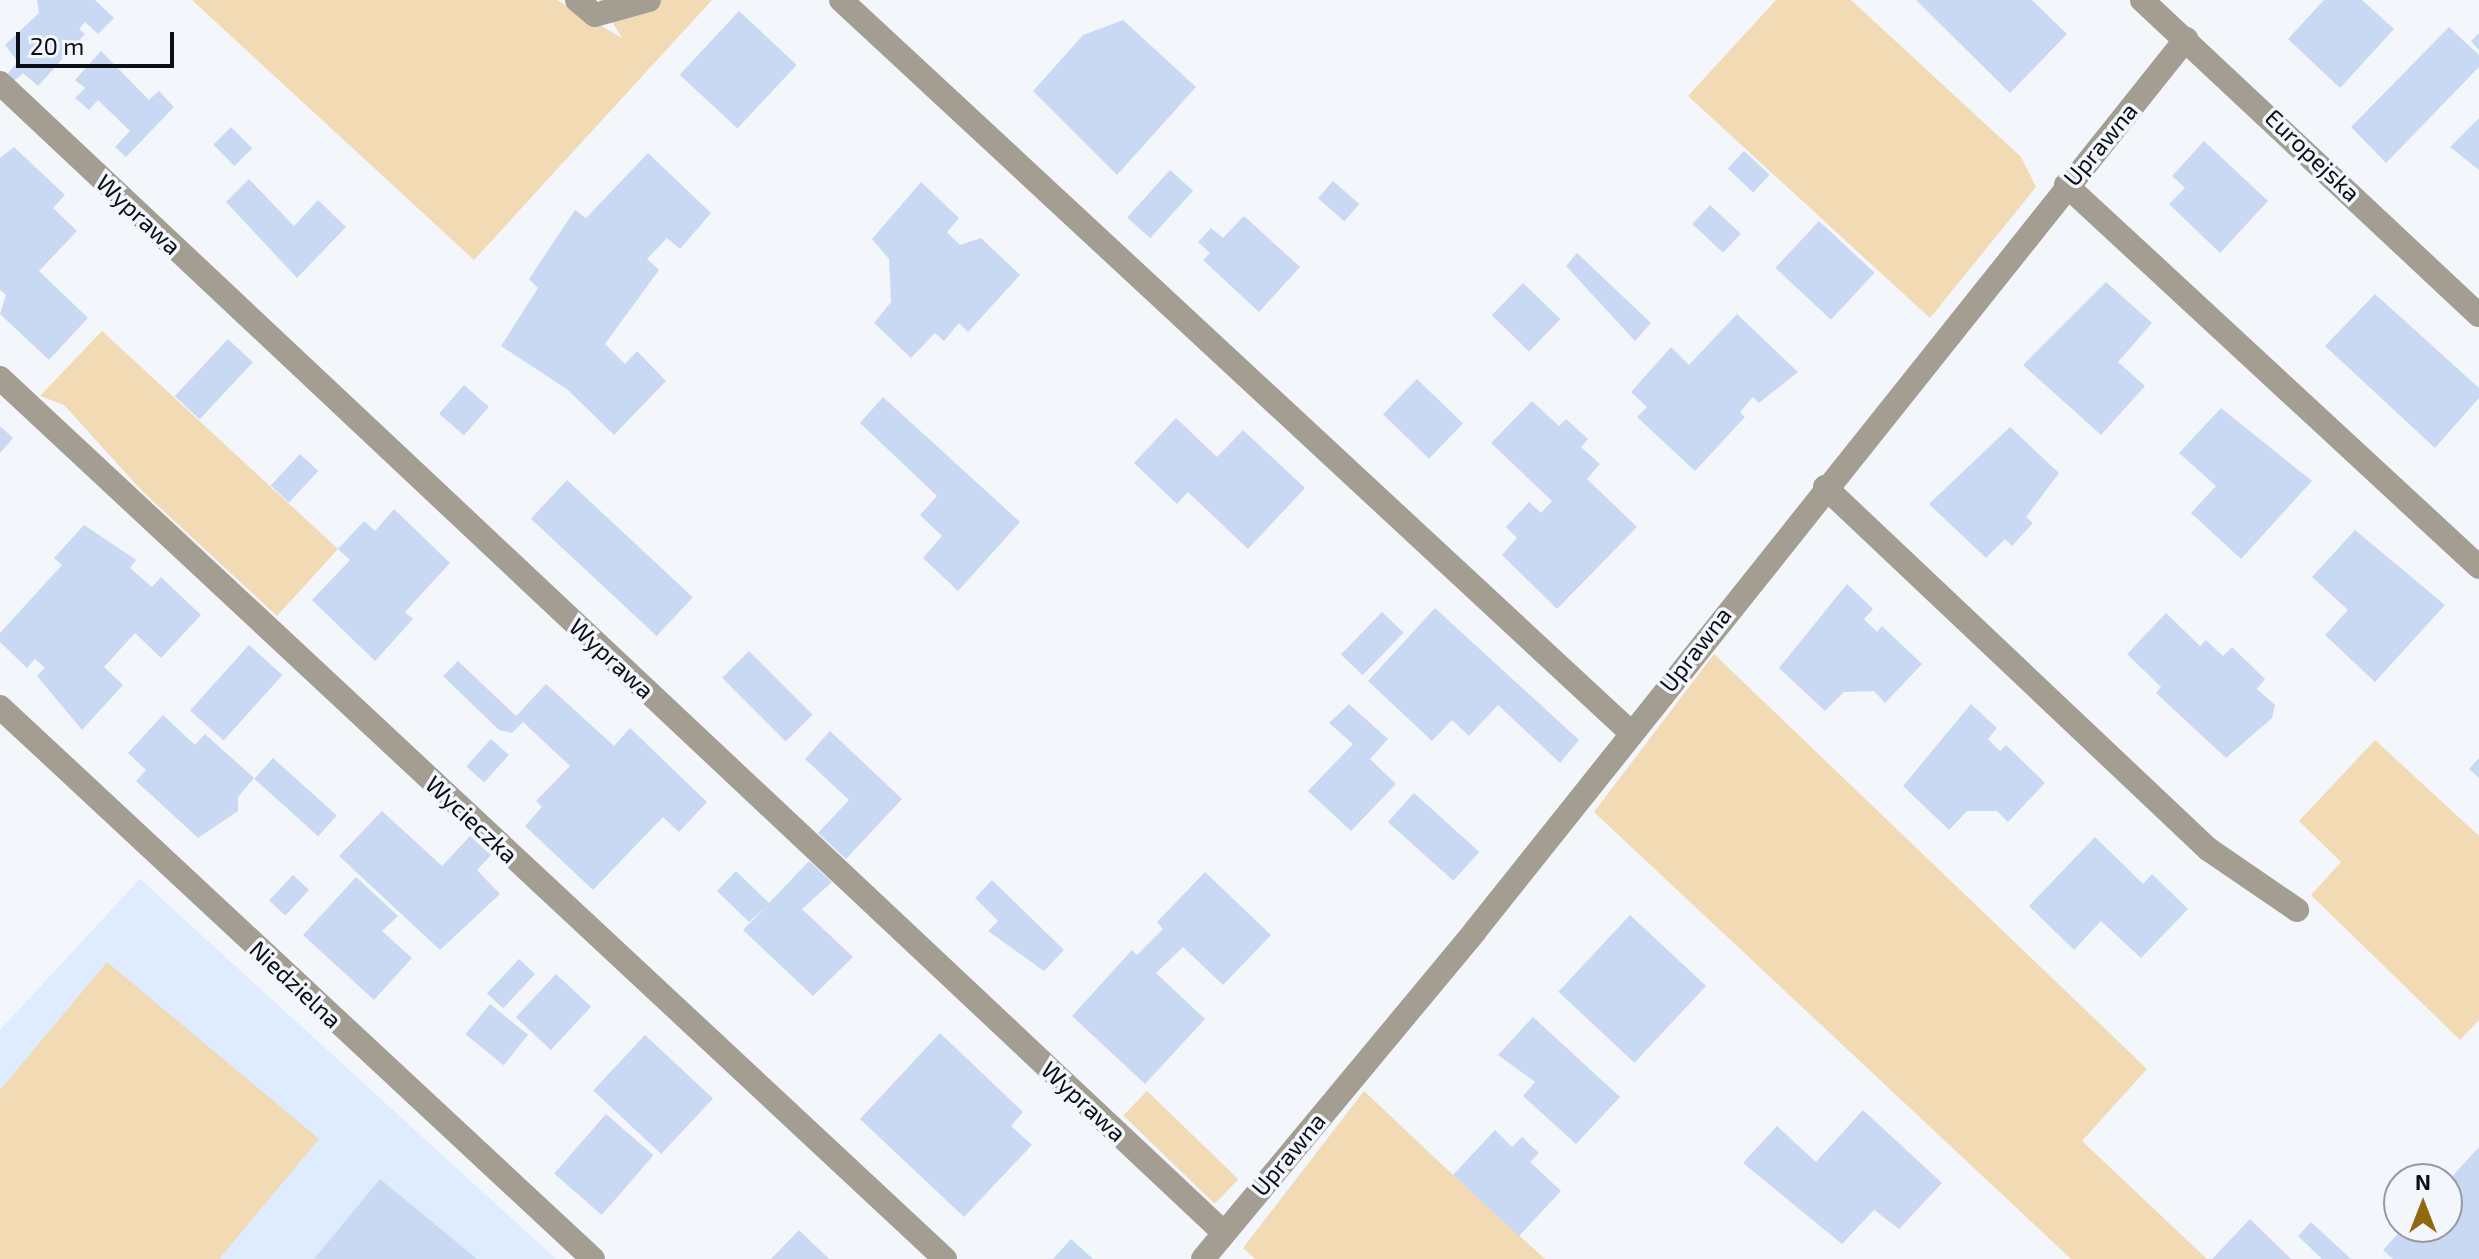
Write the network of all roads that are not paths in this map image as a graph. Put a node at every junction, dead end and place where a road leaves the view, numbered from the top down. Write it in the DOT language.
graph roads {
  1 [pos="577,0"];
  2 [pos="649,0"];
  3 [pos="841,0"];
  4 [pos="2142,0"];
  5 [pos="2186,39"];
  6 [pos="0,83"];
  7 [pos="2066,185"];
  8 [pos="2479,315"];
  9 [pos="0,378"];
  10 [pos="1825,487"];
  11 [pos="2479,567"];
  12 [pos="0,707"];
  13 [pos="1630,732"];
  14 [pos="2297,910"];
  15 [pos="1223,1232"];
  16 [pos="593,1259"];
  17 [pos="945,1259"];
  18 [pos="1203,1259"];
  1 -- 2 [label="street"];
  3 -- 13 [label="street"];
  4 -- 5 [label="street, Europejska"];
  5 -- 7 [label="street, Uprawna"];
  5 -- 8 [label="street, Europejska"];
  6 -- 15 [label="street, Wyprawa"];
  7 -- 10 [label="street, Uprawna"];
  7 -- 11 [label="street"];
  9 -- 17 [label="street, Wycieczka"];
  10 -- 13 [label="street, Uprawna"];
  10 -- 14 [label="street"];
  12 -- 16 [label="street, Niedzielna"];
  13 -- 15 [label="street, Uprawna"];
  15 -- 18 [label="street, Uprawna"];
}
